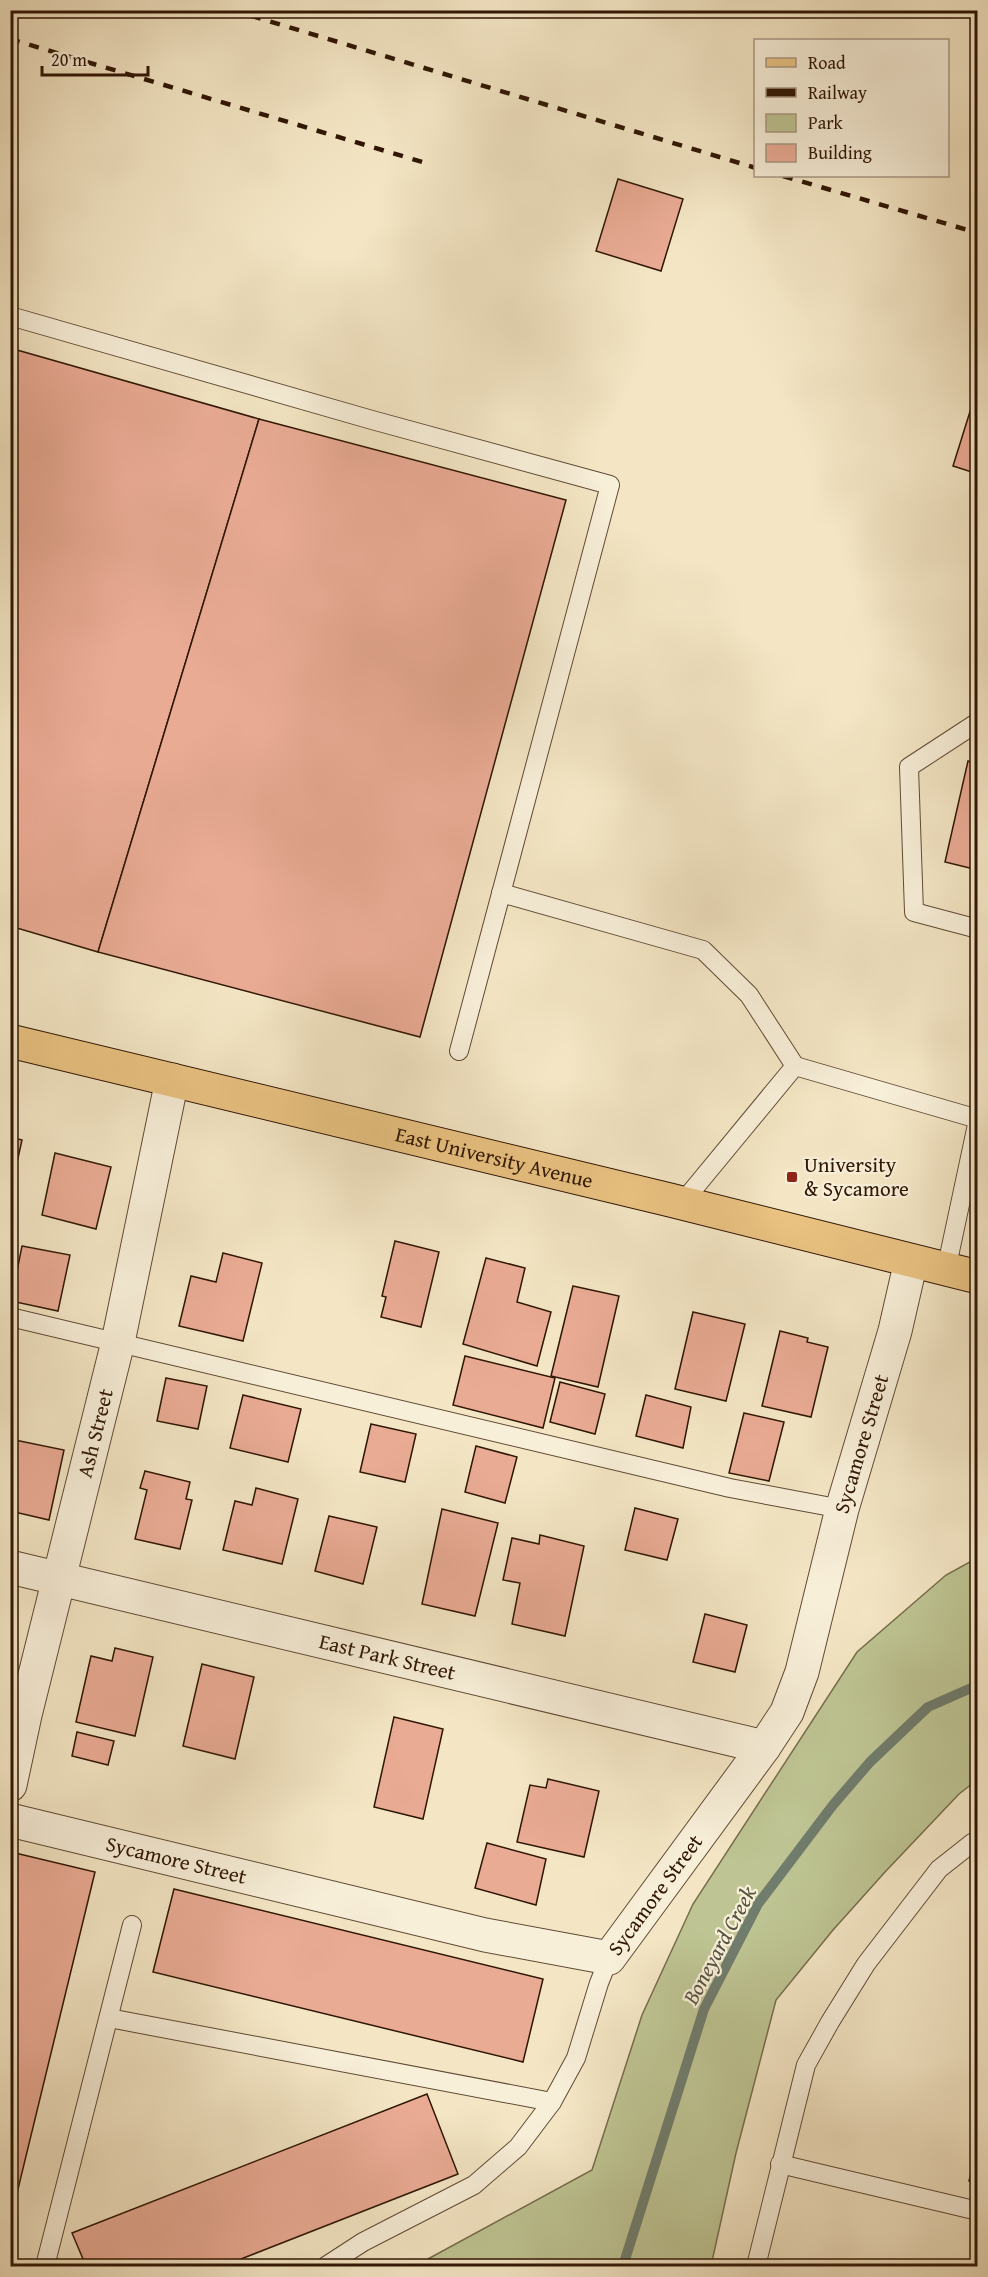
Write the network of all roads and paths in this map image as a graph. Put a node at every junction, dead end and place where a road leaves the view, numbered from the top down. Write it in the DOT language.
graph roads {
  1 [pos="10,316"];
  2 [pos="978,722"];
  3 [pos="501,893"];
  4 [pos="978,929"];
  5 [pos="10,1041"];
  6 [pos="459,1051"];
  7 [pos="795,1066"];
  8 [pos="172,1080"];
  9 [pos="978,1120"];
  10 [pos="682,1203"];
  11 [pos="911,1262"];
  12 [pos="946,1270"];
  13 [pos="978,1277"];
  14 [pos="10,1317"];
  15 [pos="117,1342"];
  16 [pos="842,1509"];
  17 [pos="10,1567"];
  18 [pos="60,1579"];
  19 [pos="764,1747"];
  20 [pos="10,1785"];
  21 [pos="10,1820"];
  22 [pos="978,1841"];
  23 [pos="132,1924"];
  24 [pos="609,1958"];
  25 [pos="109,2018"];
  26 [pos="552,2102"];
  27 [pos="780,2164"];
  28 [pos="978,2211"];
  29 [pos="45,2266"];
  30 [pos="326,2266"];
  31 [pos="756,2266"];
  1 -- 3 [label="lane"];
  2 -- 4 [label="lane"];
  3 -- 6 [label="lane"];
  3 -- 7 [label="lane"];
  5 -- 8 [label="main road, East University Avenue"];
  7 -- 9 [label="lane"];
  7 -- 10 [label="lane"];
  8 -- 10 [label="main road, East University Avenue"];
  8 -- 15 [label="street, Ash Street"];
  9 -- 12 [label="lane"];
  10 -- 11 [label="main road, East University Avenue"];
  11 -- 12 [label="main road, East University Avenue"];
  11 -- 16 [label="street, Sycamore Street"];
  12 -- 13 [label="main road, East University Avenue"];
  14 -- 15 [label="lane"];
  15 -- 16 [label="lane"];
  15 -- 18 [label="street, Ash Street"];
  16 -- 19 [label="street, Sycamore Street"];
  17 -- 18 [label="street, East Park Street"];
  18 -- 19 [label="street, East Park Street"];
  18 -- 20 [label="street, Ash Street"];
  19 -- 24 [label="street, Sycamore Street"];
  21 -- 24 [label="street, Sycamore Street"];
  22 -- 27 [label="lane"];
  23 -- 25 [label="lane"];
  24 -- 26 [label="lane"];
  25 -- 26 [label="lane"];
  25 -- 29 [label="lane"];
  26 -- 30 [label="lane"];
  27 -- 28 [label="lane"];
  27 -- 31 [label="lane"];
}
